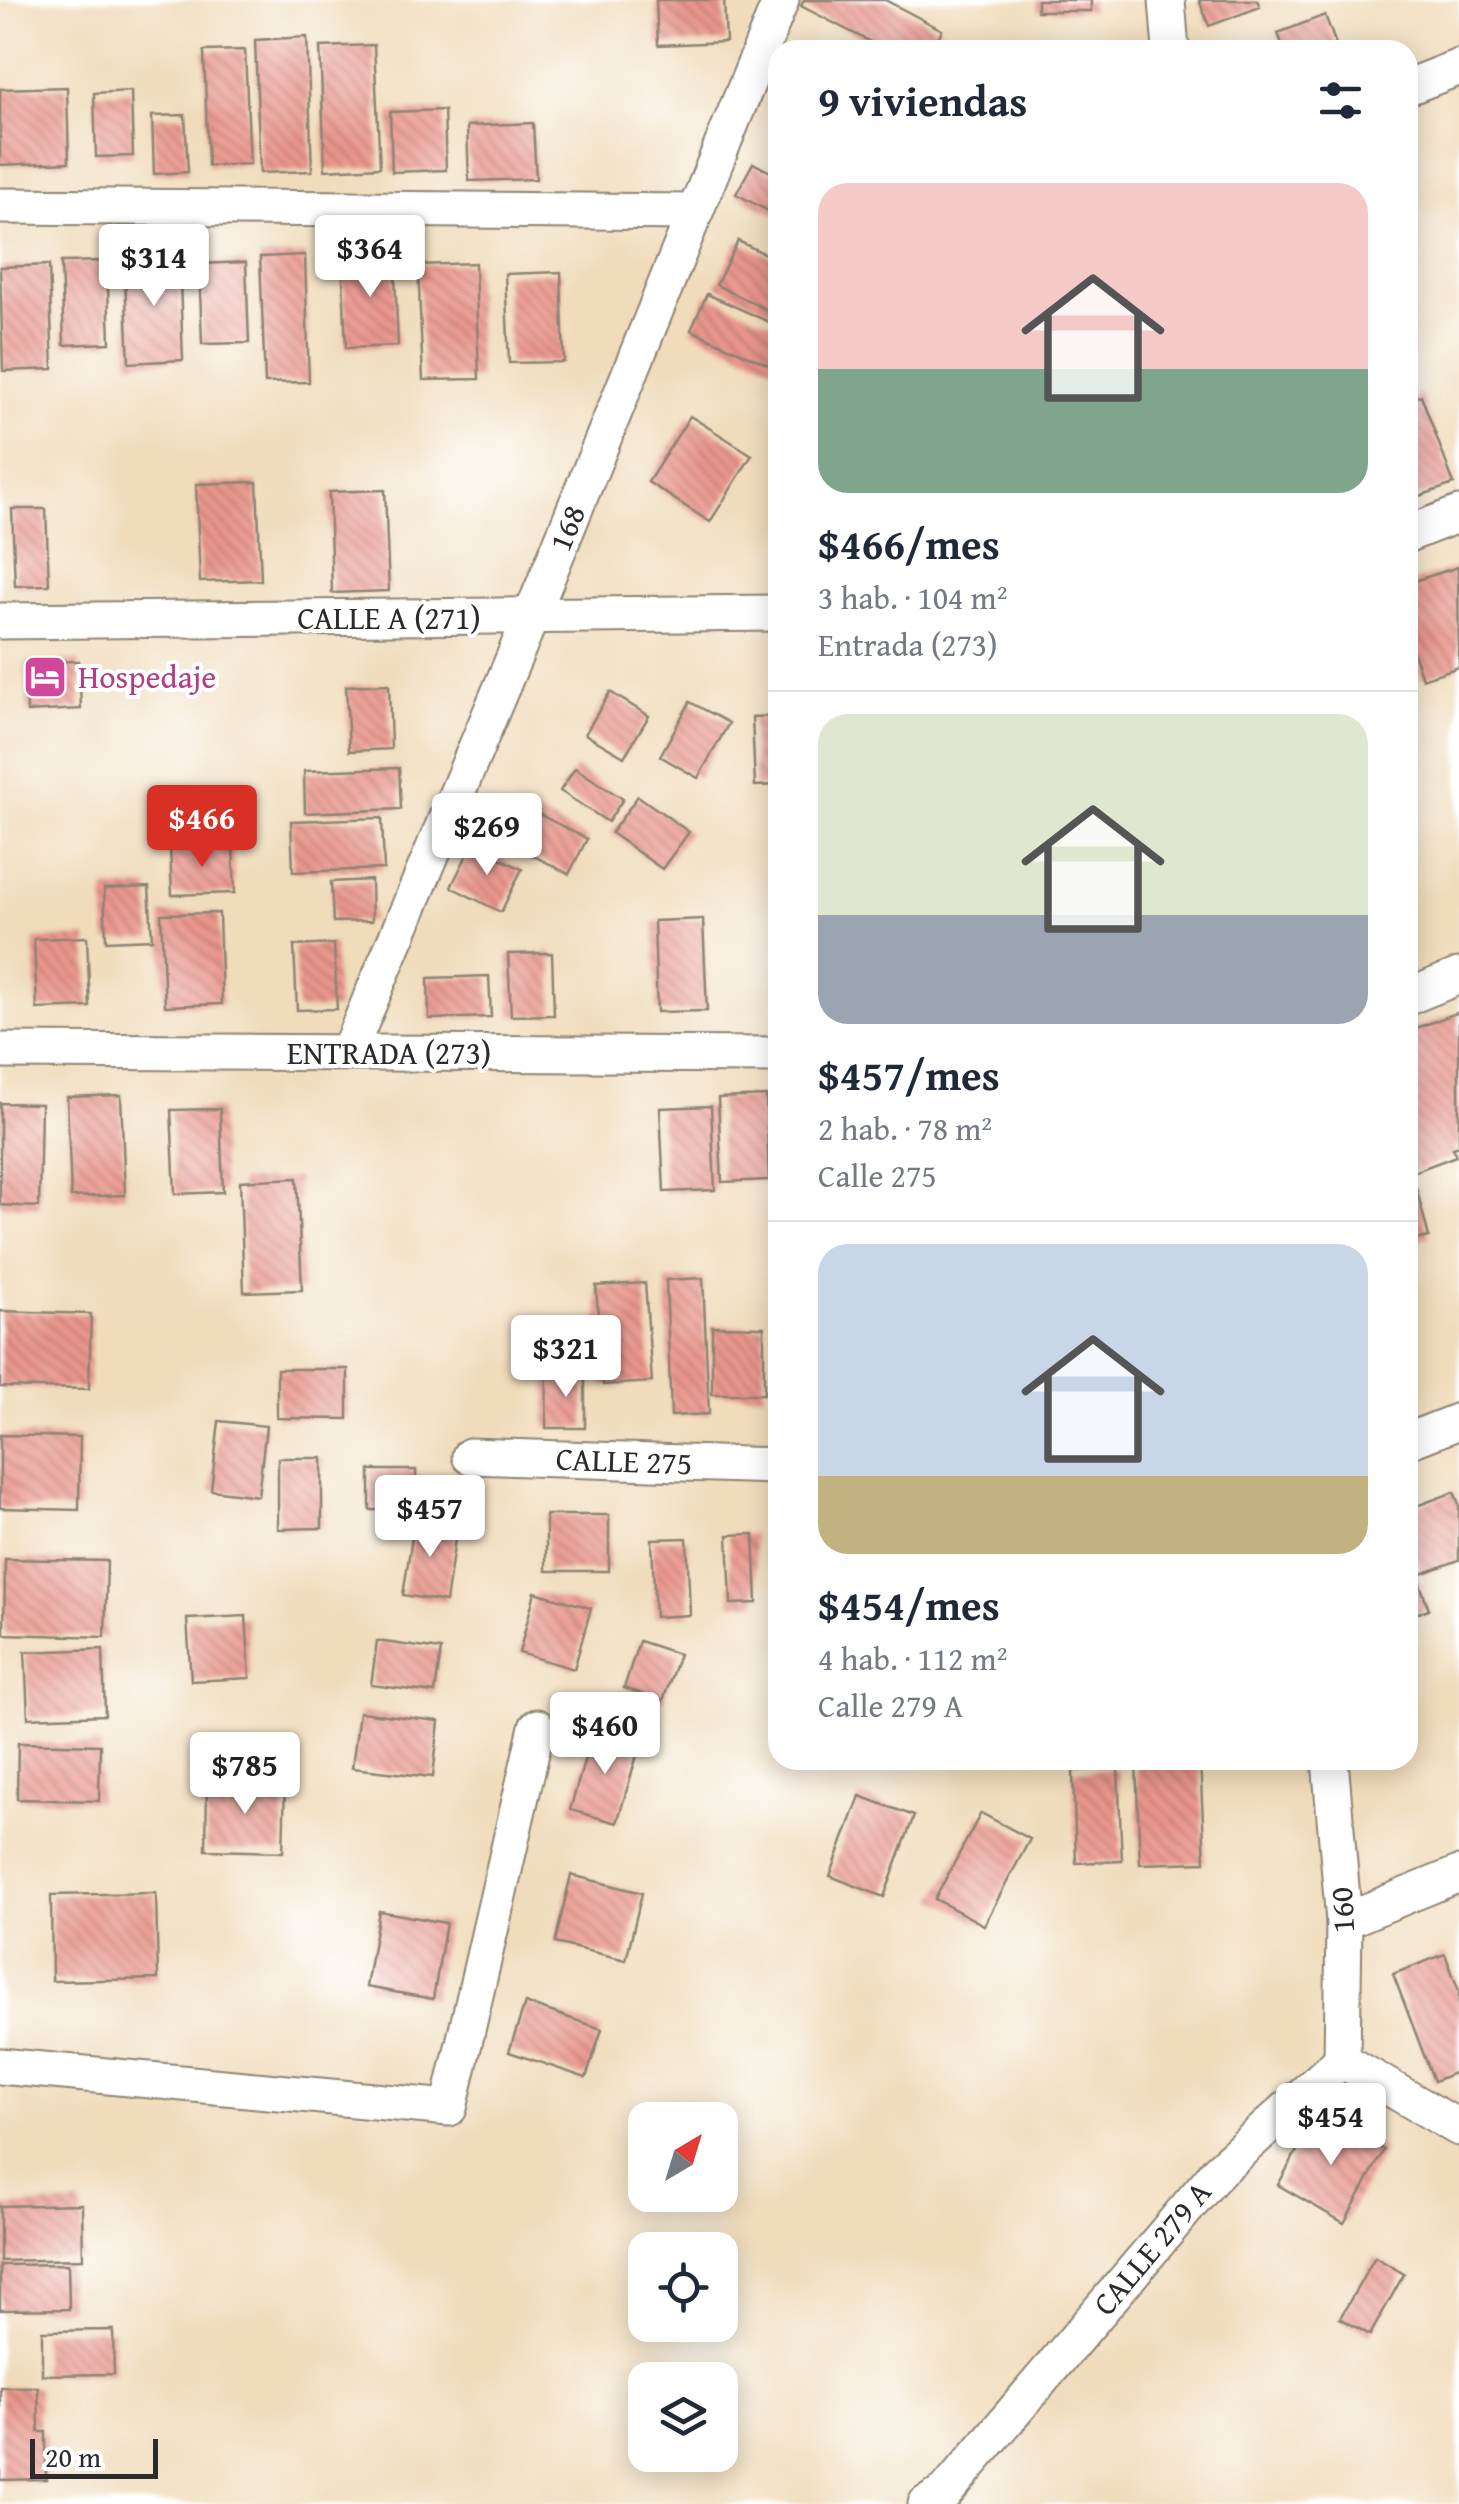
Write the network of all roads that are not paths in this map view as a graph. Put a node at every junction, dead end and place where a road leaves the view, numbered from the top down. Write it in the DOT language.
graph roads {
  1 [pos="781,0"];
  2 [pos="1167,0"];
  3 [pos="1170,40"];
  4 [pos="1459,67"];
  5 [pos="1418,83"];
  6 [pos="0,206"];
  7 [pos="695,212"];
  8 [pos="1459,514"];
  9 [pos="1418,530"];
  10 [pos="768,614"];
  11 [pos="531,617"];
  12 [pos="0,622"];
  13 [pos="1459,976"];
  14 [pos="1418,993"];
  15 [pos="0,1051"];
  16 [pos="348,1053"];
  17 [pos="768,1055"];
  18 [pos="1459,1421"];
  19 [pos="1418,1438"];
  20 [pos="470,1456"];
  21 [pos="768,1466"];
  22 [pos="537,1727"];
  23 [pos="1331,1770"];
  24 [pos="1459,1874"];
  25 [pos="1344,1920"];
  26 [pos="1342,2060"];
  27 [pos="0,2066"];
  28 [pos="1459,2128"];
  29 [pos="926,2504"];
  1 -- 7 [label="street, 168"];
  2 -- 3 [label="street"];
  4 -- 5 [label="street"];
  6 -- 7 [label="street"];
  7 -- 11 [label="street, 168"];
  8 -- 9 [label="street"];
  10 -- 11 [label="street, CALLE A (271)"];
  11 -- 12 [label="street, CALLE A (271)"];
  11 -- 16 [label="street, 168"];
  13 -- 14 [label="street"];
  15 -- 16 [label="street, ENTRADA (273)"];
  16 -- 17 [label="street, ENTRADA (273)"];
  18 -- 19 [label="street"];
  20 -- 21 [label="street, CALLE 275"];
  22 -- 27 [label="street"];
  23 -- 25 [label="street, 160"];
  24 -- 25 [label="street"];
  25 -- 26 [label="street, 160"];
  26 -- 28 [label="street"];
  26 -- 29 [label="street, CALLE 279 A"];
}
